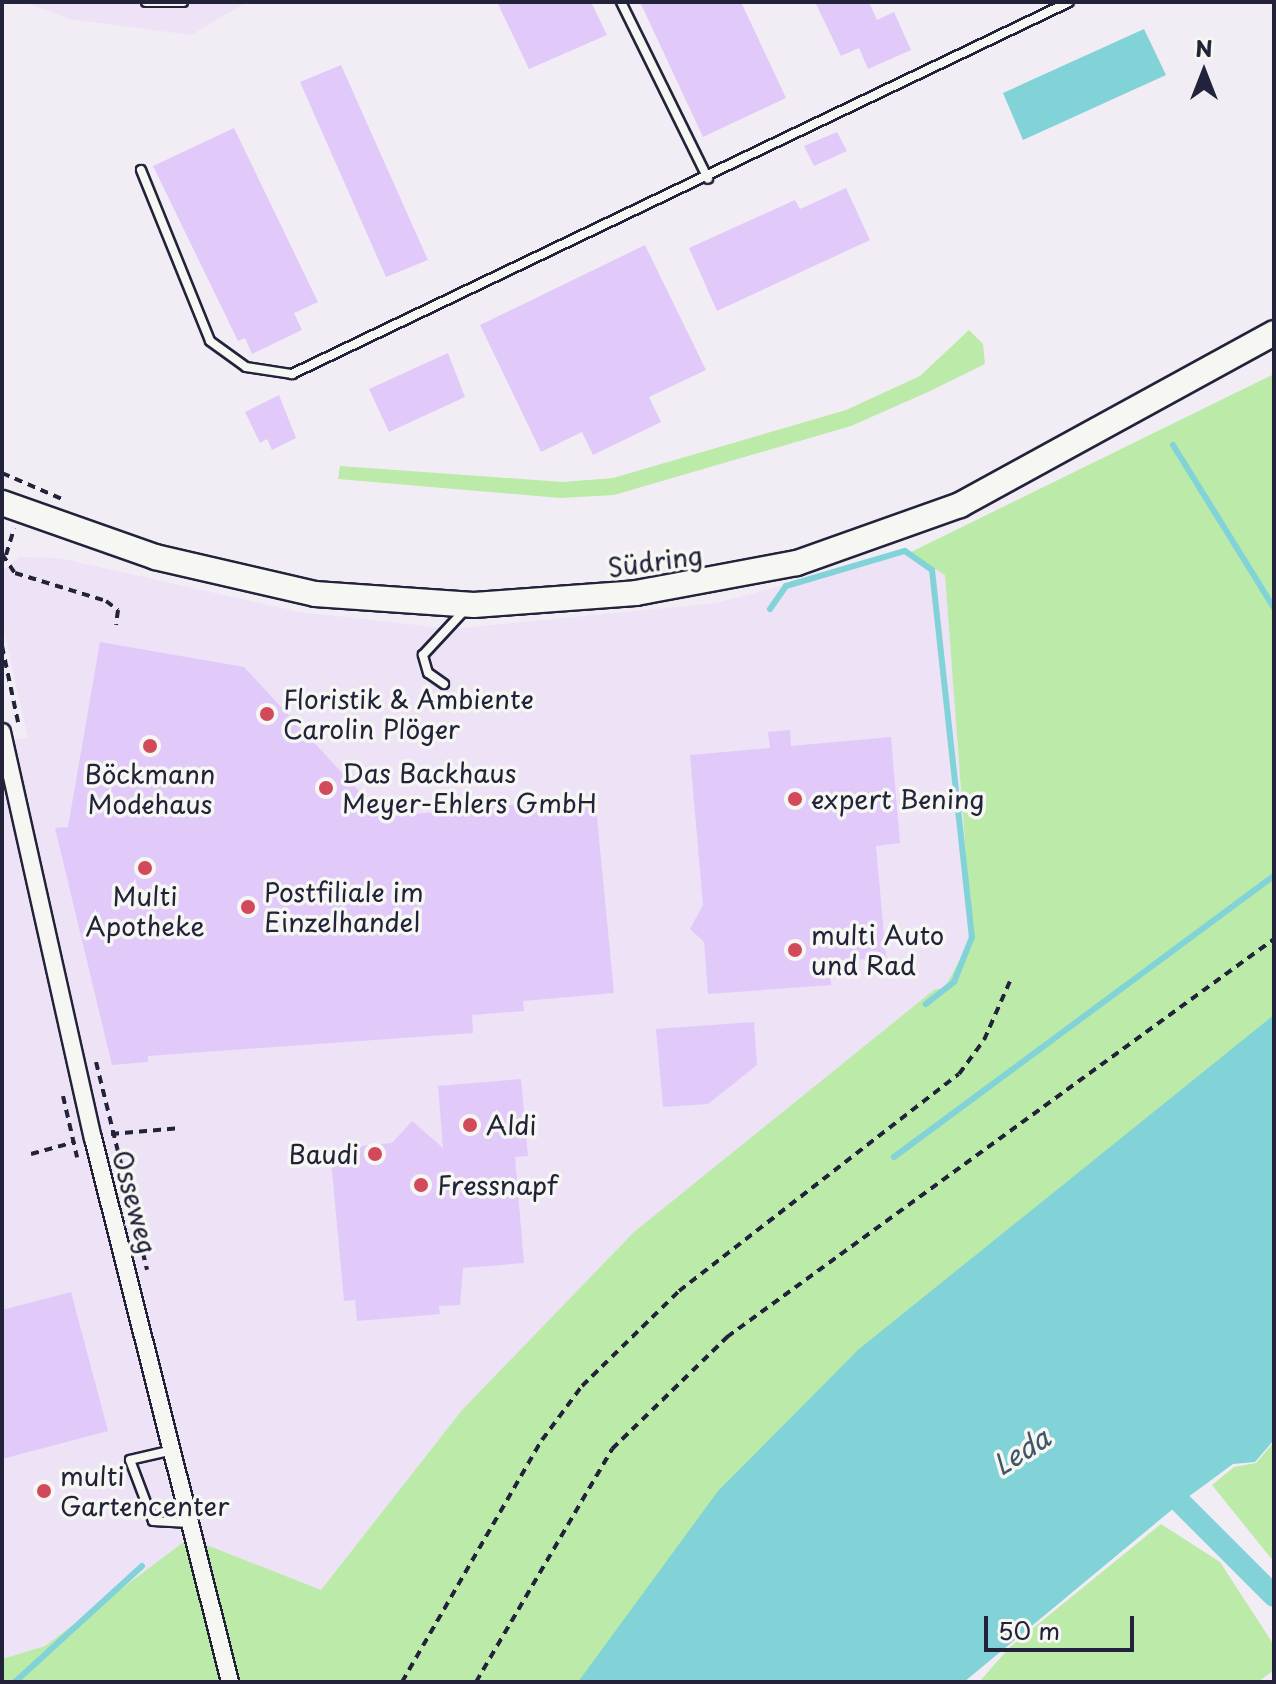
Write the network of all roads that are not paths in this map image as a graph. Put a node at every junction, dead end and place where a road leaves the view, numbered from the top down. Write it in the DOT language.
graph roads {
  1 [pos="146,2"];
  2 [pos="183,2"];
  3 [pos="621,2"];
  4 [pos="1069,2"];
  5 [pos="141,170"];
  6 [pos="708,179"];
  7 [pos="1274,333"];
  8 [pos="2,503"];
  9 [pos="474,605"];
  10 [pos="444,684"];
  11 [pos="2,732"];
  12 [pos="174,1450"];
  13 [pos="193,1522"];
  14 [pos="230,1682"];
  1 -- 2 [label="lane"];
  3 -- 6 [label="lane"];
  4 -- 6 [label="lane"];
  5 -- 6 [label="lane"];
  7 -- 9 [label="main road, Südring"];
  8 -- 9 [label="main road, Südring"];
  9 -- 10 [label="lane"];
  11 -- 12 [label="street, Osseweg"];
  12 -- 13 [label="street, Osseweg"];
  12 -- 13 [label="lane"];
  13 -- 14 [label="street, Osseweg"];
}
